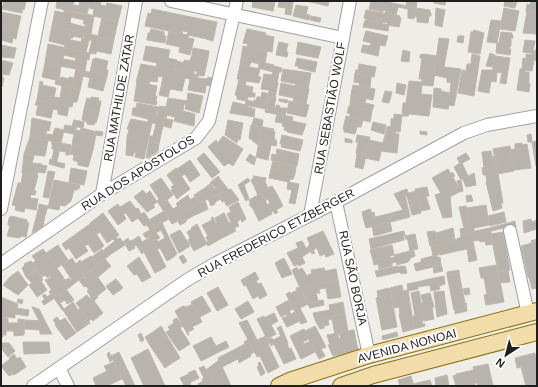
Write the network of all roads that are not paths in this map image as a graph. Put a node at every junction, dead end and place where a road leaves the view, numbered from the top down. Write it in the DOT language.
graph roads {
  1 [pos="42,1"];
  2 [pos="136,1"];
  3 [pos="171,1"];
  4 [pos="237,1"];
  5 [pos="350,1"];
  6 [pos="235,14"];
  7 [pos="343,38"];
  8 [pos="537,116"];
  9 [pos="102,194"];
  10 [pos="336,202"];
  11 [pos="1,209"];
  12 [pos="310,215"];
  13 [pos="510,231"];
  14 [pos="1,264"];
  15 [pos="533,313"];
  16 [pos="537,332"];
  17 [pos="370,355"];
  18 [pos="58,368"];
  19 [pos="374,380"];
  20 [pos="34,386"];
  21 [pos="68,386"];
  22 [pos="280,386"];
  23 [pos="341,386"];
  1 -- 11 [label="street"];
  2 -- 9 [label="street, RUA MATHILDE ZATAR"];
  3 -- 6 [label="street"];
  4 -- 6 [label="street, RUA DOS APÓSTOLOS"];
  5 -- 7 [label="street, RUA SEBASTIÃO WOLF"];
  6 -- 7 [label="street"];
  6 -- 9 [label="street, RUA DOS APÓSTOLOS"];
  7 -- 12 [label="street, RUA SEBASTIÃO WOLF"];
  8 -- 10 [label="street, RUA FREDERICO ETZBERGER"];
  9 -- 14 [label="street, RUA DOS APÓSTOLOS"];
  10 -- 12 [label="street, RUA FREDERICO ETZBERGER"];
  10 -- 17 [label="street, RUA SÃO BORJA"];
  12 -- 18 [label="street, RUA FREDERICO ETZBERGER"];
  13 -- 15 [label="street"];
  15 -- 17 [label="main road, AVENIDA NONOAI"];
  16 -- 19 [label="main road, AVENIDA NONOAI"];
  17 -- 22 [label="main road, AVENIDA NONOAI"];
  18 -- 20 [label="street, RUA FREDERICO ETZBERGER"];
  18 -- 21 [label="street"];
  19 -- 23 [label="main road, AVENIDA NONOAI"];
}
